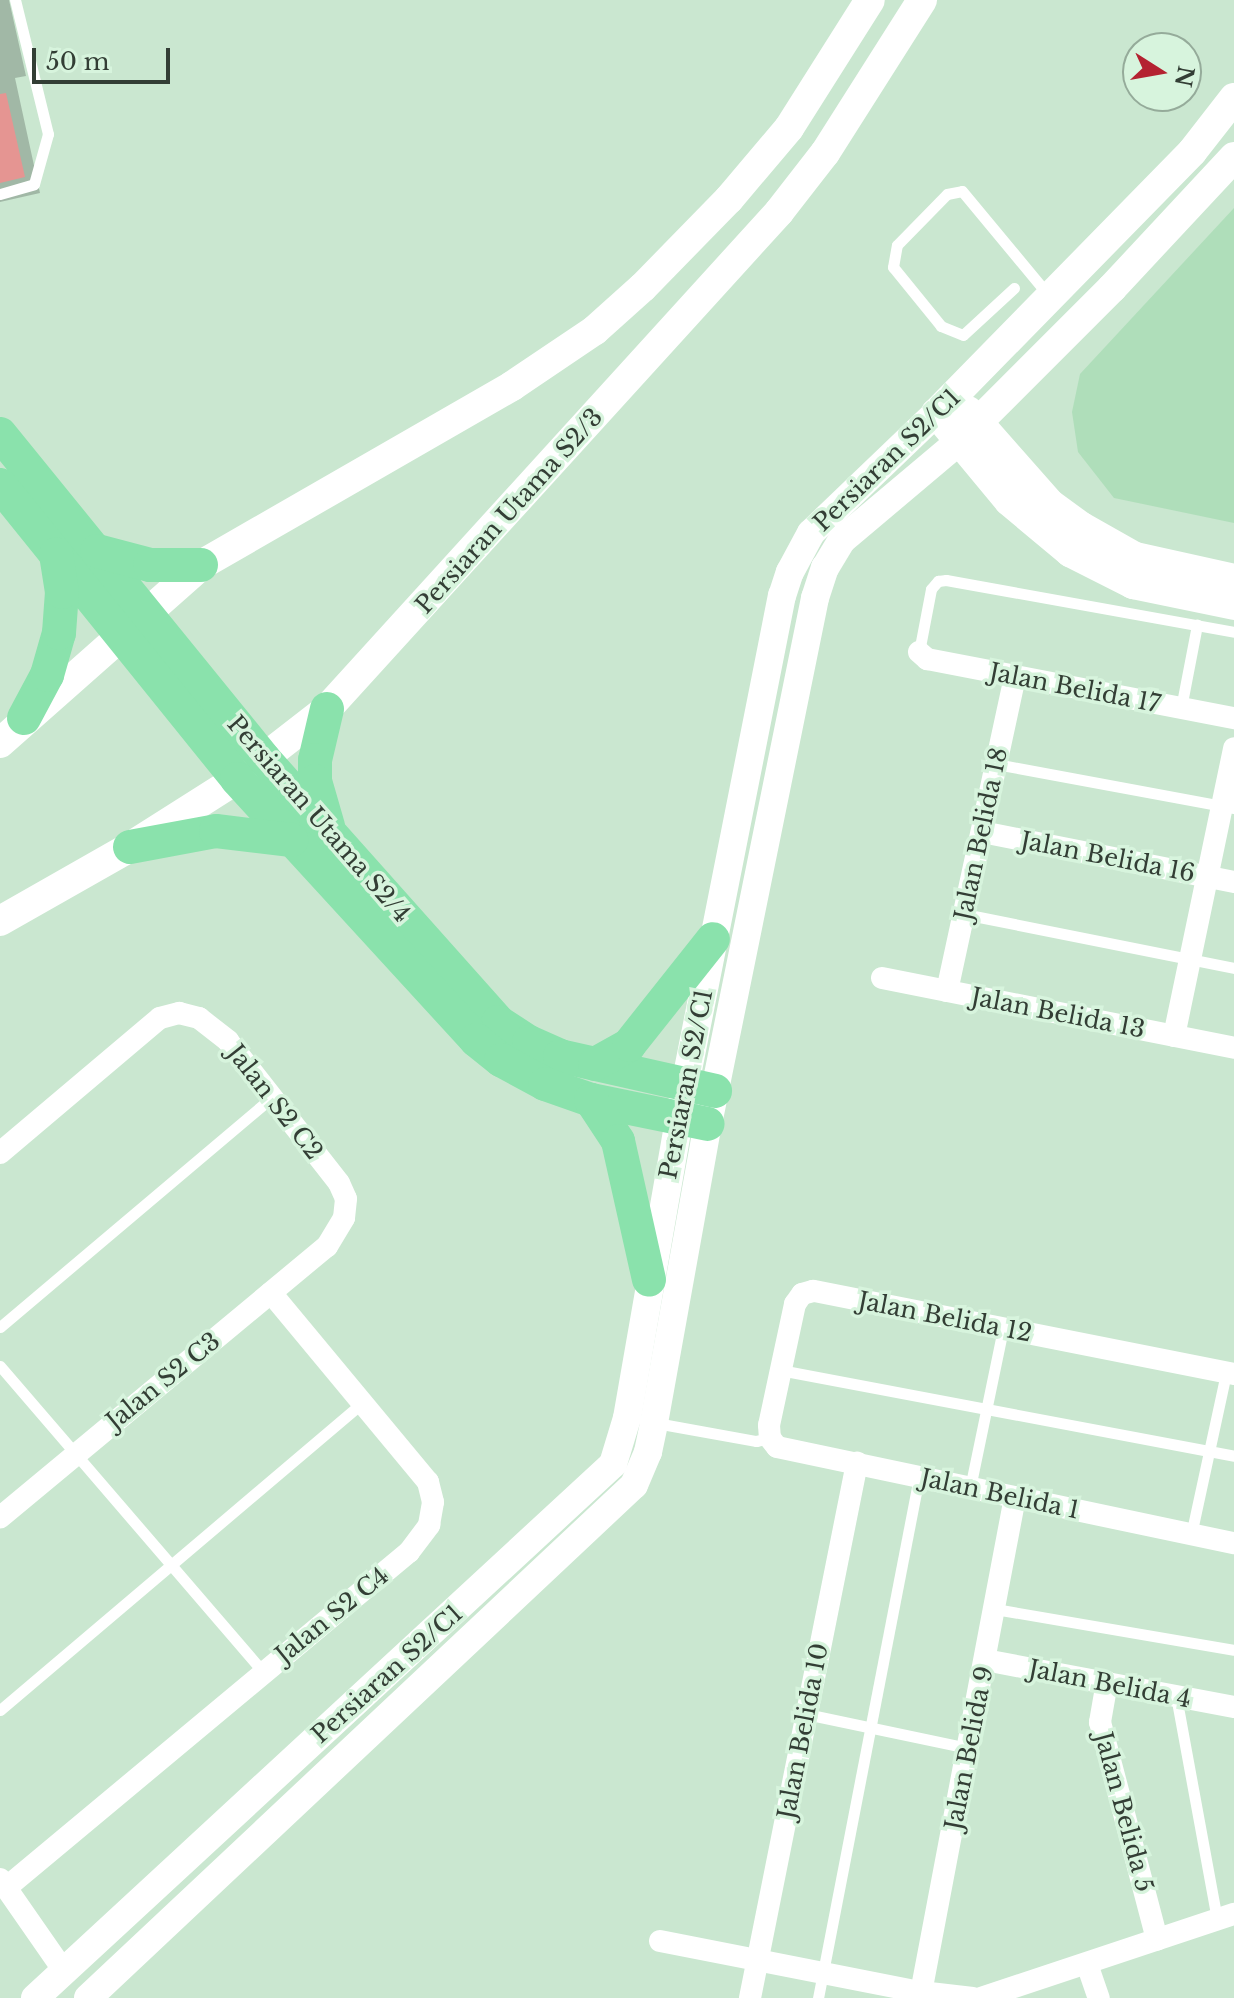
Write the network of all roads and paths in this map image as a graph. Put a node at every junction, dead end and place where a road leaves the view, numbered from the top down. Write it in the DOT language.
graph roads {
  1 [pos="15,0"];
  2 [pos="870,0"];
  3 [pos="922,0"];
  4 [pos="1234,98"];
  5 [pos="1234,157"];
  6 [pos="0,194"];
  7 [pos="1014,288"];
  8 [pos="1051,297"];
  9 [pos="946,403"];
  10 [pos="0,434"];
  11 [pos="968,434"];
  12 [pos="0,485"];
  13 [pos="55,551"];
  14 [pos="97,551"];
  15 [pos="201,565"];
  16 [pos="1234,579"];
  17 [pos="1234,605"];
  18 [pos="145,612"];
  19 [pos="1197,625"];
  20 [pos="1234,632"];
  21 [pos="119,636"];
  22 [pos="919,652"];
  23 [pos="1015,676"];
  24 [pos="1181,708"];
  25 [pos="327,709"];
  26 [pos="24,718"];
  27 [pos="1234,718"];
  28 [pos="0,743"];
  29 [pos="1234,748"];
  30 [pos="264,759"];
  31 [pos="996,764"];
  32 [pos="237,779"];
  33 [pos="1228,807"];
  34 [pos="982,832"];
  35 [pos="331,837"];
  36 [pos="291,840"];
  37 [pos="130,847"];
  38 [pos="1207,877"];
  39 [pos="1234,882"];
  40 [pos="964,914"];
  41 [pos="0,921"];
  42 [pos="713,939"];
  43 [pos="1189,959"];
  44 [pos="1234,968"];
  45 [pos="882,978"];
  46 [pos="947,991"];
  47 [pos="1174,1036"];
  48 [pos="1234,1048"];
  49 [pos="595,1064"];
  50 [pos="272,1097"];
  51 [pos="591,1100"];
  52 [pos="697,1105"];
  53 [pos="0,1153"];
  54 [pos="327,1246"];
  55 [pos="649,1280"];
  56 [pos="271,1293"];
  57 [pos="0,1327"];
  58 [pos="1003,1329"];
  59 [pos="0,1366"];
  60 [pos="780,1370"];
  61 [pos="1230,1373"];
  62 [pos="362,1403"];
  63 [pos="986,1409"];
  64 [pos="640,1421"];
  65 [pos="770,1438"];
  66 [pos="1209,1451"];
  67 [pos="77,1452"];
  68 [pos="1234,1456"];
  69 [pos="857,1463"];
  70 [pos="919,1477"];
  71 [pos="970,1488"];
  72 [pos="1015,1497"];
  73 [pos="0,1517"];
  74 [pos="1191,1535"];
  75 [pos="1234,1543"];
  76 [pos="172,1563"];
  77 [pos="995,1609"];
  78 [pos="1234,1650"];
  79 [pos="985,1660"];
  80 [pos="263,1672"];
  81 [pos="1107,1682"];
  82 [pos="1176,1696"];
  83 [pos="1234,1707"];
  84 [pos="0,1710"];
  85 [pos="806,1714"];
  86 [pos="870,1727"];
  87 [pos="968,1748"];
  88 [pos="4,1883"];
  89 [pos="1226,1917"];
  90 [pos="1157,1940"];
  91 [pos="660,1941"];
  92 [pos="757,1960"];
  93 [pos="1087,1964"];
  94 [pos="64,1971"];
  95 [pos="823,1973"];
  96 [pos="920,1995"];
  97 [pos="35,1998"];
  98 [pos="88,1998"];
  99 [pos="750,1998"];
  100 [pos="818,1998"];
  101 [pos="973,1998"];
  102 [pos="981,1998"];
  103 [pos="1099,1998"];
  1 -- 6 [label="lane"];
  2 -- 15 [label="main road"];
  3 -- 25 [label="main road, Persiaran Utama S2/3"];
  4 -- 8 [label="main road, Persiaran S2/C1"];
  5 -- 11 [label="main road"];
  7 -- 8 [label="lane"];
  8 -- 9 [label="main road, Persiaran S2/C1"];
  9 -- 11 [label="main road"];
  9 -- 42 [label="street, Persiaran S2/C1"];
  10 -- 14 [label="main road, Persiaran Utama S2/4"];
  11 -- 16 [label="main road"];
  11 -- 17 [label="main road"];
  11 -- 52 [label="street, Persiaran S2/C1"];
  12 -- 13 [label="main road, Persiaran Utama S2/4"];
  13 -- 21 [label="main road, Persiaran Utama S2/4"];
  13 -- 26 [label="main road"];
  14 -- 15 [label="main road"];
  14 -- 18 [label="main road, Persiaran Utama S2/4"];
  15 -- 18 [label="main road"];
  18 -- 21 [label="main road"];
  18 -- 30 [label="main road, Persiaran Utama S2/4"];
  19 -- 20 [label="lane"];
  19 -- 22 [label="lane"];
  19 -- 24 [label="lane"];
  21 -- 26 [label="main road"];
  21 -- 32 [label="main road, Persiaran Utama S2/4"];
  22 -- 23 [label="street, Jalan Belida 17"];
  23 -- 24 [label="street, Jalan Belida 17"];
  23 -- 31 [label="street, Jalan Belida 18"];
  24 -- 27 [label="street, Jalan Belida 17"];
  25 -- 30 [label="main road, Persiaran Utama S2/3"];
  25 -- 35 [label="main road"];
  26 -- 28 [label="main road"];
  29 -- 33 [label="street"];
  30 -- 32 [label="main road, Persiaran Utama S2/3"];
  30 -- 35 [label="main road, Persiaran Utama S2/4"];
  31 -- 33 [label="lane"];
  31 -- 34 [label="street, Jalan Belida 18"];
  32 -- 36 [label="main road, Persiaran Utama S2/4"];
  32 -- 37 [label="main road, Persiaran Utama S2/3"];
  33 -- 38 [label="street"];
  34 -- 38 [label="street, Jalan Belida 16"];
  34 -- 40 [label="street, Jalan Belida 18"];
  35 -- 49 [label="main road, Persiaran Utama S2/4"];
  36 -- 37 [label="main road"];
  36 -- 51 [label="main road, Persiaran Utama S2/4"];
  37 -- 41 [label="main road, Persiaran Utama S2/3"];
  38 -- 39 [label="street, Jalan Belida 16"];
  38 -- 43 [label="street"];
  40 -- 43 [label="lane"];
  40 -- 46 [label="street, Jalan Belida 18"];
  42 -- 49 [label="main road"];
  42 -- 52 [label="street, Persiaran S2/C1"];
  43 -- 44 [label="lane"];
  43 -- 47 [label="street"];
  45 -- 46 [label="street, Jalan Belida 13"];
  46 -- 47 [label="street, Jalan Belida 13"];
  47 -- 48 [label="street, Jalan Belida 13"];
  49 -- 52 [label="main road, Persiaran Utama S2/4"];
  50 -- 53 [label="street, Jalan S2 C2"];
  50 -- 54 [label="street, Jalan S2 C2"];
  50 -- 57 [label="lane"];
  51 -- 52 [label="main road, Persiaran Utama S2/4"];
  51 -- 55 [label="main road"];
  52 -- 55 [label="street, Persiaran S2/C1"];
  52 -- 64 [label="street, Persiaran S2/C1"];
  54 -- 56 [label="street, Jalan S2 C3"];
  55 -- 64 [label="street, Persiaran S2/C1"];
  56 -- 62 [label="street, Jalan S2 C4"];
  56 -- 67 [label="street, Jalan S2 C3"];
  58 -- 60 [label="street, Jalan Belida 12"];
  58 -- 61 [label="street, Jalan Belida 12"];
  58 -- 63 [label="lane"];
  59 -- 67 [label="lane"];
  60 -- 63 [label="lane"];
  60 -- 65 [label="street, Jalan Belida 12"];
  61 -- 66 [label="lane"];
  62 -- 76 [label="lane"];
  62 -- 80 [label="street, Jalan S2 C4"];
  63 -- 66 [label="lane"];
  63 -- 71 [label="lane"];
  64 -- 65 [label="lane"];
  64 -- 94 [label="street, Persiaran S2/C1"];
  64 -- 98 [label="street, Persiaran S2/C1"];
  65 -- 69 [label="street, Jalan Belida 1"];
  66 -- 68 [label="lane"];
  66 -- 74 [label="lane"];
  67 -- 73 [label="street, Jalan S2 C3"];
  67 -- 76 [label="lane"];
  69 -- 70 [label="street, Jalan Belida 1"];
  69 -- 85 [label="street, Jalan Belida 10"];
  70 -- 71 [label="street, Jalan Belida 1"];
  70 -- 86 [label="lane"];
  71 -- 72 [label="street, Jalan Belida 1"];
  72 -- 74 [label="street, Jalan Belida 1"];
  72 -- 77 [label="street, Jalan Belida 9"];
  74 -- 75 [label="street, Jalan Belida 1"];
  76 -- 80 [label="lane"];
  76 -- 84 [label="lane"];
  77 -- 78 [label="lane"];
  77 -- 79 [label="street, Jalan Belida 9"];
  79 -- 81 [label="street, Jalan Belida 4"];
  79 -- 87 [label="street, Jalan Belida 9"];
  80 -- 88 [label="street, Jalan S2 C4"];
  81 -- 82 [label="street, Jalan Belida 4"];
  81 -- 90 [label="street, Jalan Belida 5"];
  82 -- 83 [label="street, Jalan Belida 4"];
  82 -- 89 [label="lane"];
  85 -- 86 [label="lane"];
  85 -- 92 [label="street, Jalan Belida 10"];
  86 -- 87 [label="lane"];
  86 -- 95 [label="lane"];
  87 -- 96 [label="street, Jalan Belida 9"];
  88 -- 94 [label="street"];
  89 -- 90 [label="street"];
  90 -- 93 [label="street"];
  91 -- 92 [label="street"];
  92 -- 95 [label="street"];
  92 -- 99 [label="street, Jalan Belida 10"];
  93 -- 102 [label="street"];
  93 -- 103 [label="street"];
  94 -- 97 [label="street, Persiaran S2/C1"];
  95 -- 96 [label="street"];
  95 -- 100 [label="lane"];
  96 -- 101 [label="street"];
}
